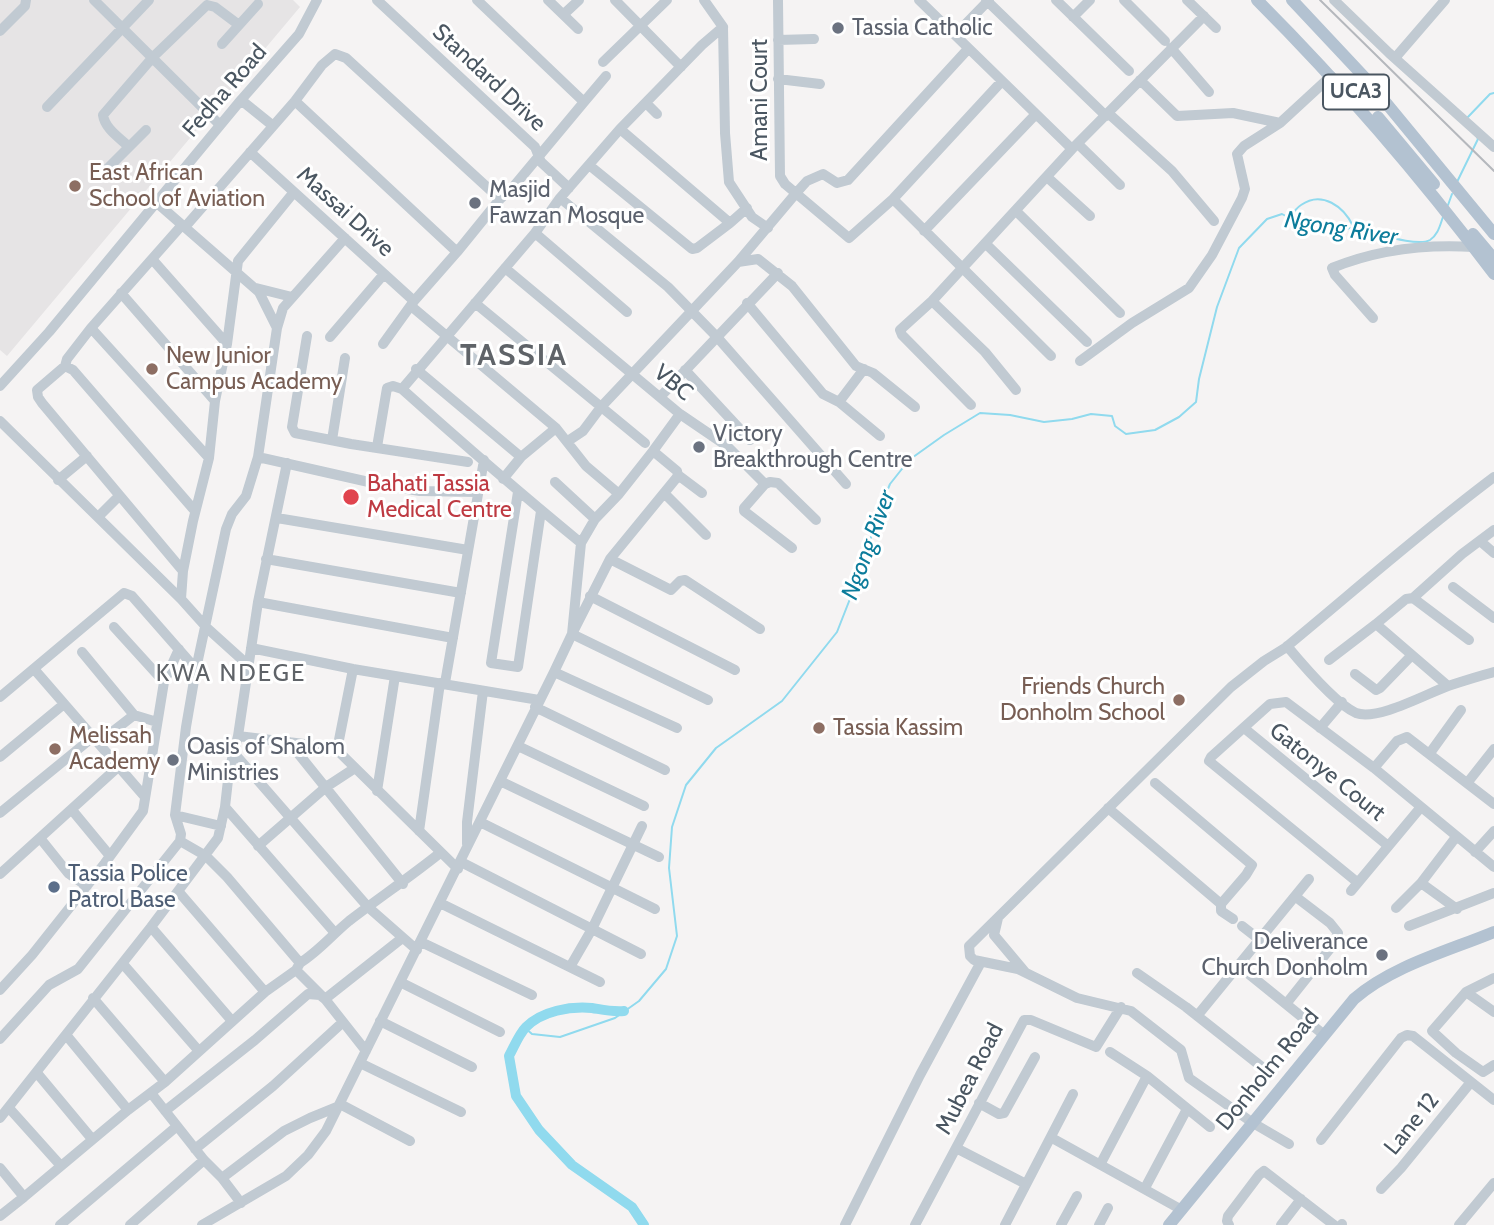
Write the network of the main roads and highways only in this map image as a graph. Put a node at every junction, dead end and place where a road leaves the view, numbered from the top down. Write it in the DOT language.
graph roads {
  1 [pos="1258,0"];
  2 [pos="1268,0"];
  3 [pos="1292,0"];
  4 [pos="1288,30"];
  5 [pos="1302,35"];
  6 [pos="1394,135"];
  7 [pos="1395,149"];
  8 [pos="1436,193"];
  9 [pos="1467,232"];
  10 [pos="1494,234"];
  11 [pos="1494,259"];
  12 [pos="1494,274"];
  13 [pos="1494,932"];
  14 [pos="1171,1224"];
  1 -- 4 [label="main road, UCA3"];
  2 -- 5 [label="main road, UCA3"];
  3 -- 10 [label="main road, UCA3"];
  4 -- 5 [label="main road"];
  4 -- 7 [label="main road, UCA3"];
  5 -- 6 [label="main road, UCA3"];
  6 -- 7 [label="main road"];
  6 -- 8 [label="main road, UCA3"];
  7 -- 8 [label="main road, UCA3"];
  8 -- 9 [label="main road, UCA3"];
  9 -- 11 [label="main road, UCA3"];
  9 -- 12 [label="main road, UCA3"];
  13 -- 14 [label="main road, Donholm Road"];
}
